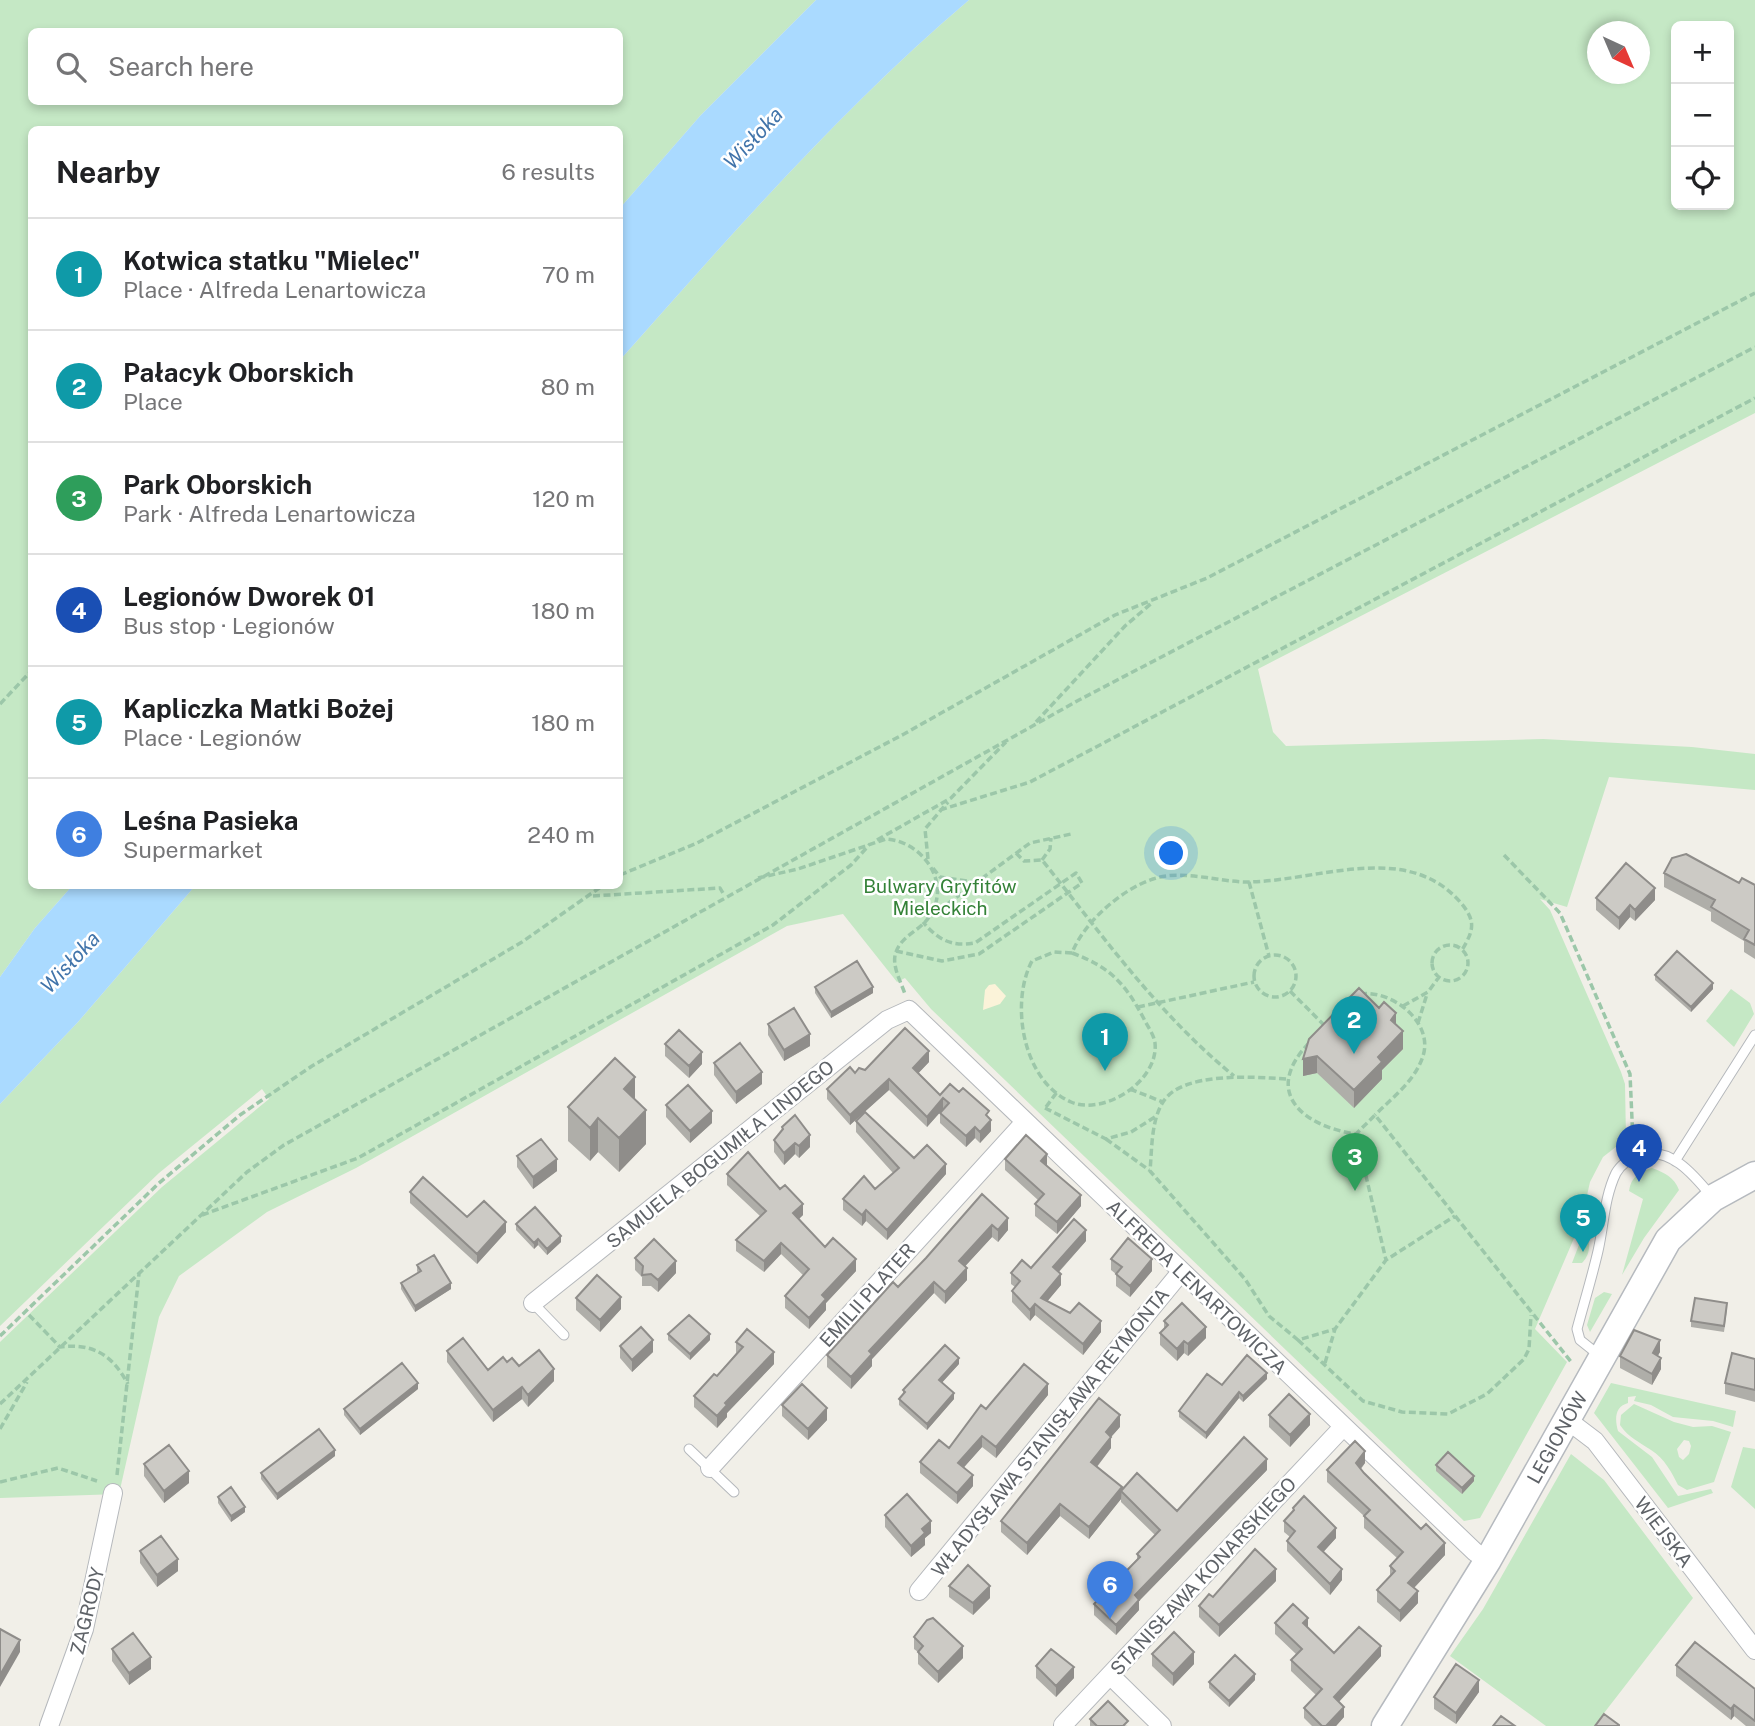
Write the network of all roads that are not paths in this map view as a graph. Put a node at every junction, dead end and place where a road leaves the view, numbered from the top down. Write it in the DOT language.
graph roads {
  1 [pos="909,1010"];
  2 [pos="1755,1035"];
  3 [pos="1032,1118"];
  4 [pos="1675,1161"];
  5 [pos="1755,1175"];
  6 [pos="1713,1198"];
  7 [pos="1181,1272"];
  8 [pos="533,1303"];
  9 [pos="564,1335"];
  10 [pos="1602,1357"];
  11 [pos="1566,1419"];
  12 [pos="1343,1427"];
  13 [pos="689,1449"];
  14 [pos="710,1468"];
  15 [pos="734,1492"];
  16 [pos="113,1493"];
  17 [pos="1488,1560"];
  18 [pos="919,1591"];
  19 [pos="1755,1650"];
  20 [pos="1110,1675"];
  21 [pos="1394,1723"];
  22 [pos="49,1726"];
  23 [pos="1063,1726"];
  24 [pos="1162,1726"];
  1 -- 3 [label="street, ALFREDA LENARTOWICZA"];
  1 -- 8 [label="street, SAMUELA BOGUMIŁA LINDEGO"];
  2 -- 4 [label="lane"];
  3 -- 7 [label="street, ALFREDA LENARTOWICZA"];
  3 -- 14 [label="street, EMILII PLATER"];
  4 -- 6 [label="lane"];
  4 -- 10 [label="lane"];
  5 -- 6 [label="street, LEGIONÓW"];
  6 -- 10 [label="street, LEGIONÓW"];
  7 -- 12 [label="street, ALFREDA LENARTOWICZA"];
  7 -- 18 [label="street, WŁADYSŁAWA STANISŁAWA REYMONTA"];
  8 -- 9 [label="lane"];
  10 -- 11 [label="street, LEGIONÓW"];
  11 -- 17 [label="street, LEGIONÓW"];
  11 -- 19 [label="street, WIEJSKA"];
  12 -- 17 [label="street, ALFREDA LENARTOWICZA"];
  12 -- 20 [label="street, STANISŁAWA KONARSKIEGO"];
  13 -- 14 [label="lane"];
  14 -- 15 [label="lane"];
  16 -- 22 [label="street, ZAGRODY"];
  17 -- 21 [label="street, LEGIONÓW"];
  20 -- 23 [label="street, STANISŁAWA KONARSKIEGO"];
  20 -- 24 [label="street"];
}
